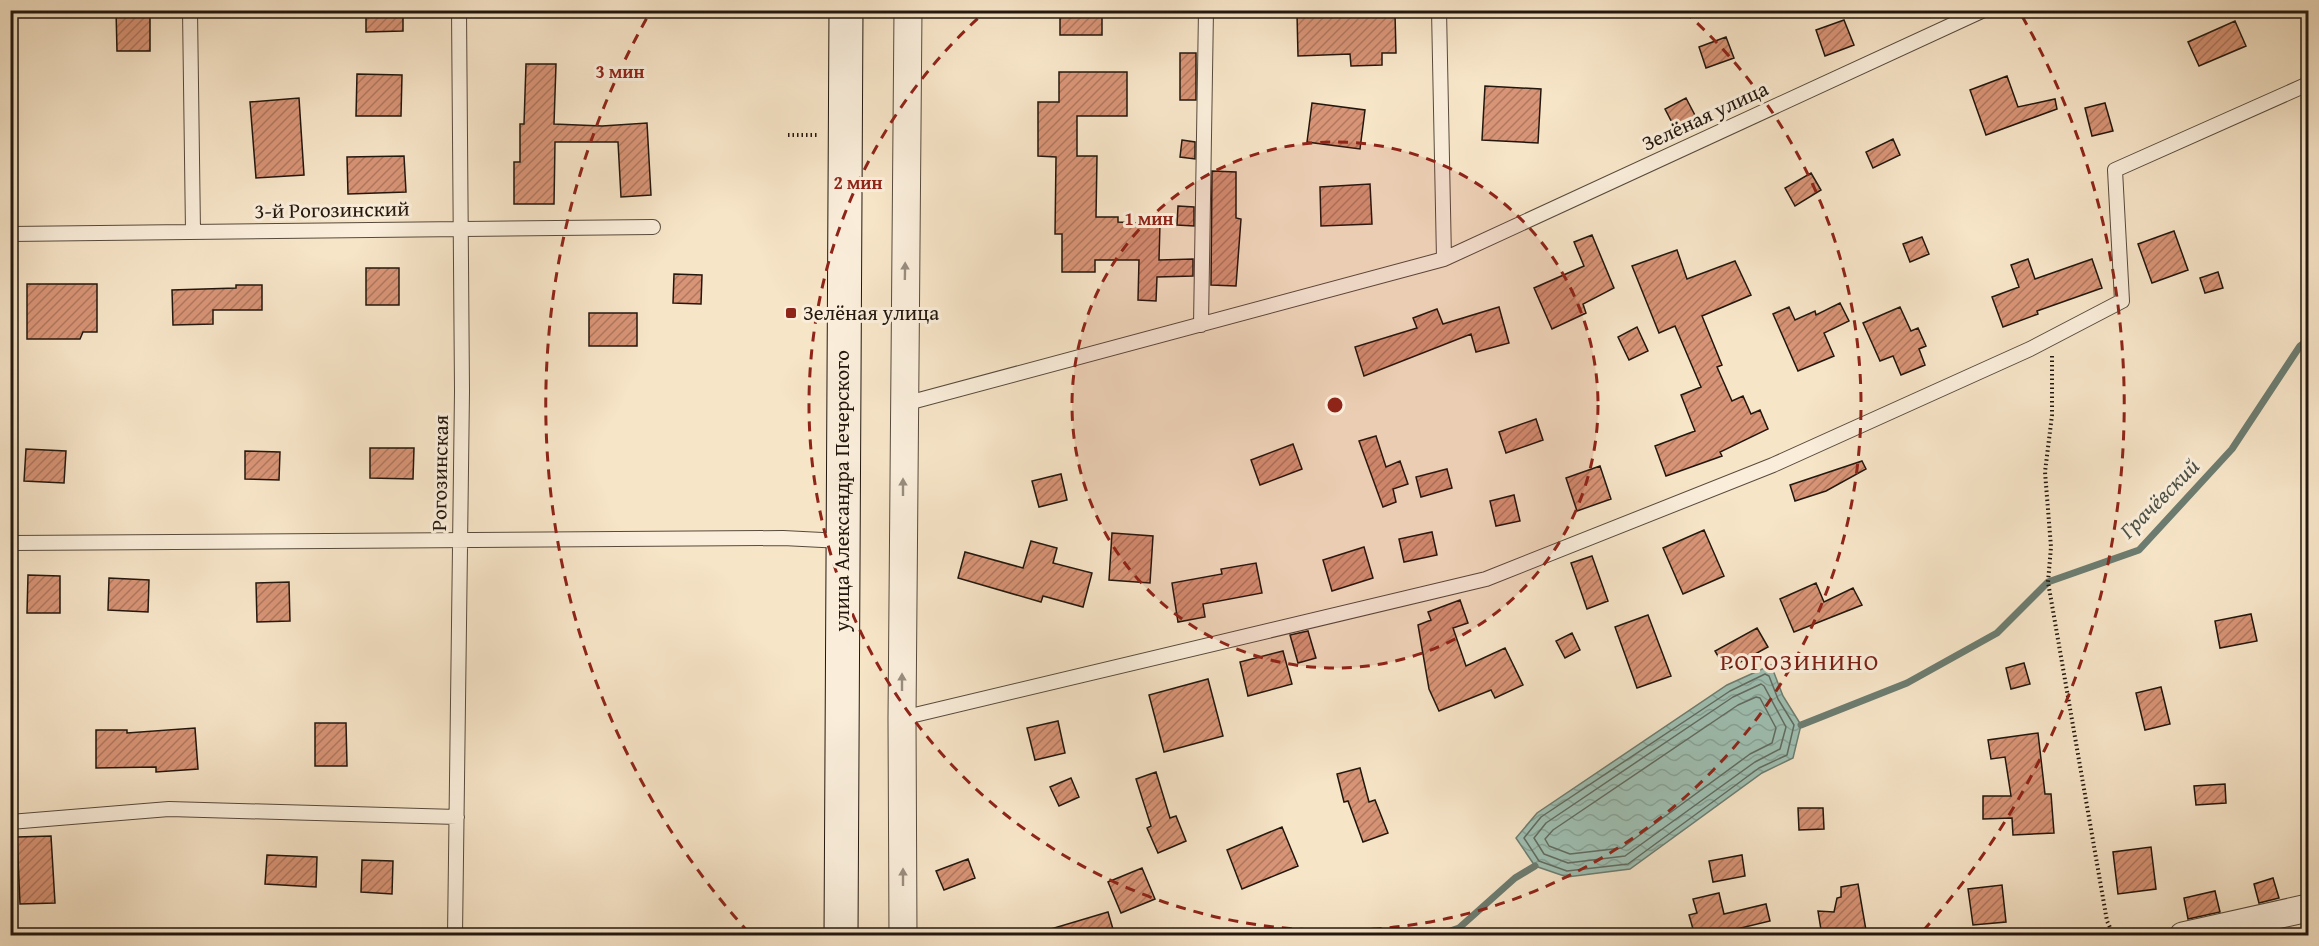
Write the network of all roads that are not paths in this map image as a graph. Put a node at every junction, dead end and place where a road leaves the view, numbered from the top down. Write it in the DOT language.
graph roads {
  1 [pos="190,10"];
  2 [pos="459,10"];
  3 [pos="846,10"];
  4 [pos="908,10"];
  5 [pos="1206,10"];
  6 [pos="1439,10"];
  7 [pos="1984,10"];
  8 [pos="2308,84"];
  9 [pos="653,227"];
  10 [pos="460,229"];
  11 [pos="193,232"];
  12 [pos="10,234"];
  13 [pos="1444,259"];
  14 [pos="1201,325"];
  15 [pos="904,404"];
  16 [pos="460,539"];
  17 [pos="842,541"];
  18 [pos="10,543"];
  19 [pos="902,718"];
  20 [pos="457,818"];
  21 [pos="10,822"];
  22 [pos="2308,908"];
  23 [pos="455,936"];
  24 [pos="841,936"];
  25 [pos="903,936"];
  26 [pos="2183,936"];
  1 -- 11 [label="lane"];
  2 -- 10 [label="lane, Рогозинская"];
  3 -- 17 [label="main road, улица Александра Печерского"];
  15 -- 4 [label="street, one-way"];
  5 -- 14 [label="lane"];
  6 -- 13 [label="lane"];
  7 -- 13 [label="lane, Зелёная улица"];
  8 -- 19 [label="lane"];
  9 -- 10 [label="lane, 3-й Рогозинский"];
  10 -- 11 [label="lane, 3-й Рогозинский"];
  10 -- 16 [label="lane, Рогозинская"];
  11 -- 12 [label="lane, 3-й Рогозинский"];
  13 -- 14 [label="lane, Зелёная улица"];
  14 -- 15 [label="lane, Зелёная улица"];
  19 -- 15 [label="street, one-way"];
  16 -- 17 [label="lane"];
  16 -- 18 [label="lane"];
  16 -- 20 [label="lane, Рогозинская"];
  17 -- 24 [label="main road, улица Александра Печерского"];
  25 -- 19 [label="street, one-way"];
  20 -- 21 [label="lane"];
  20 -- 23 [label="lane, Рогозинская"];
  22 -- 26 [label="street"];
}
